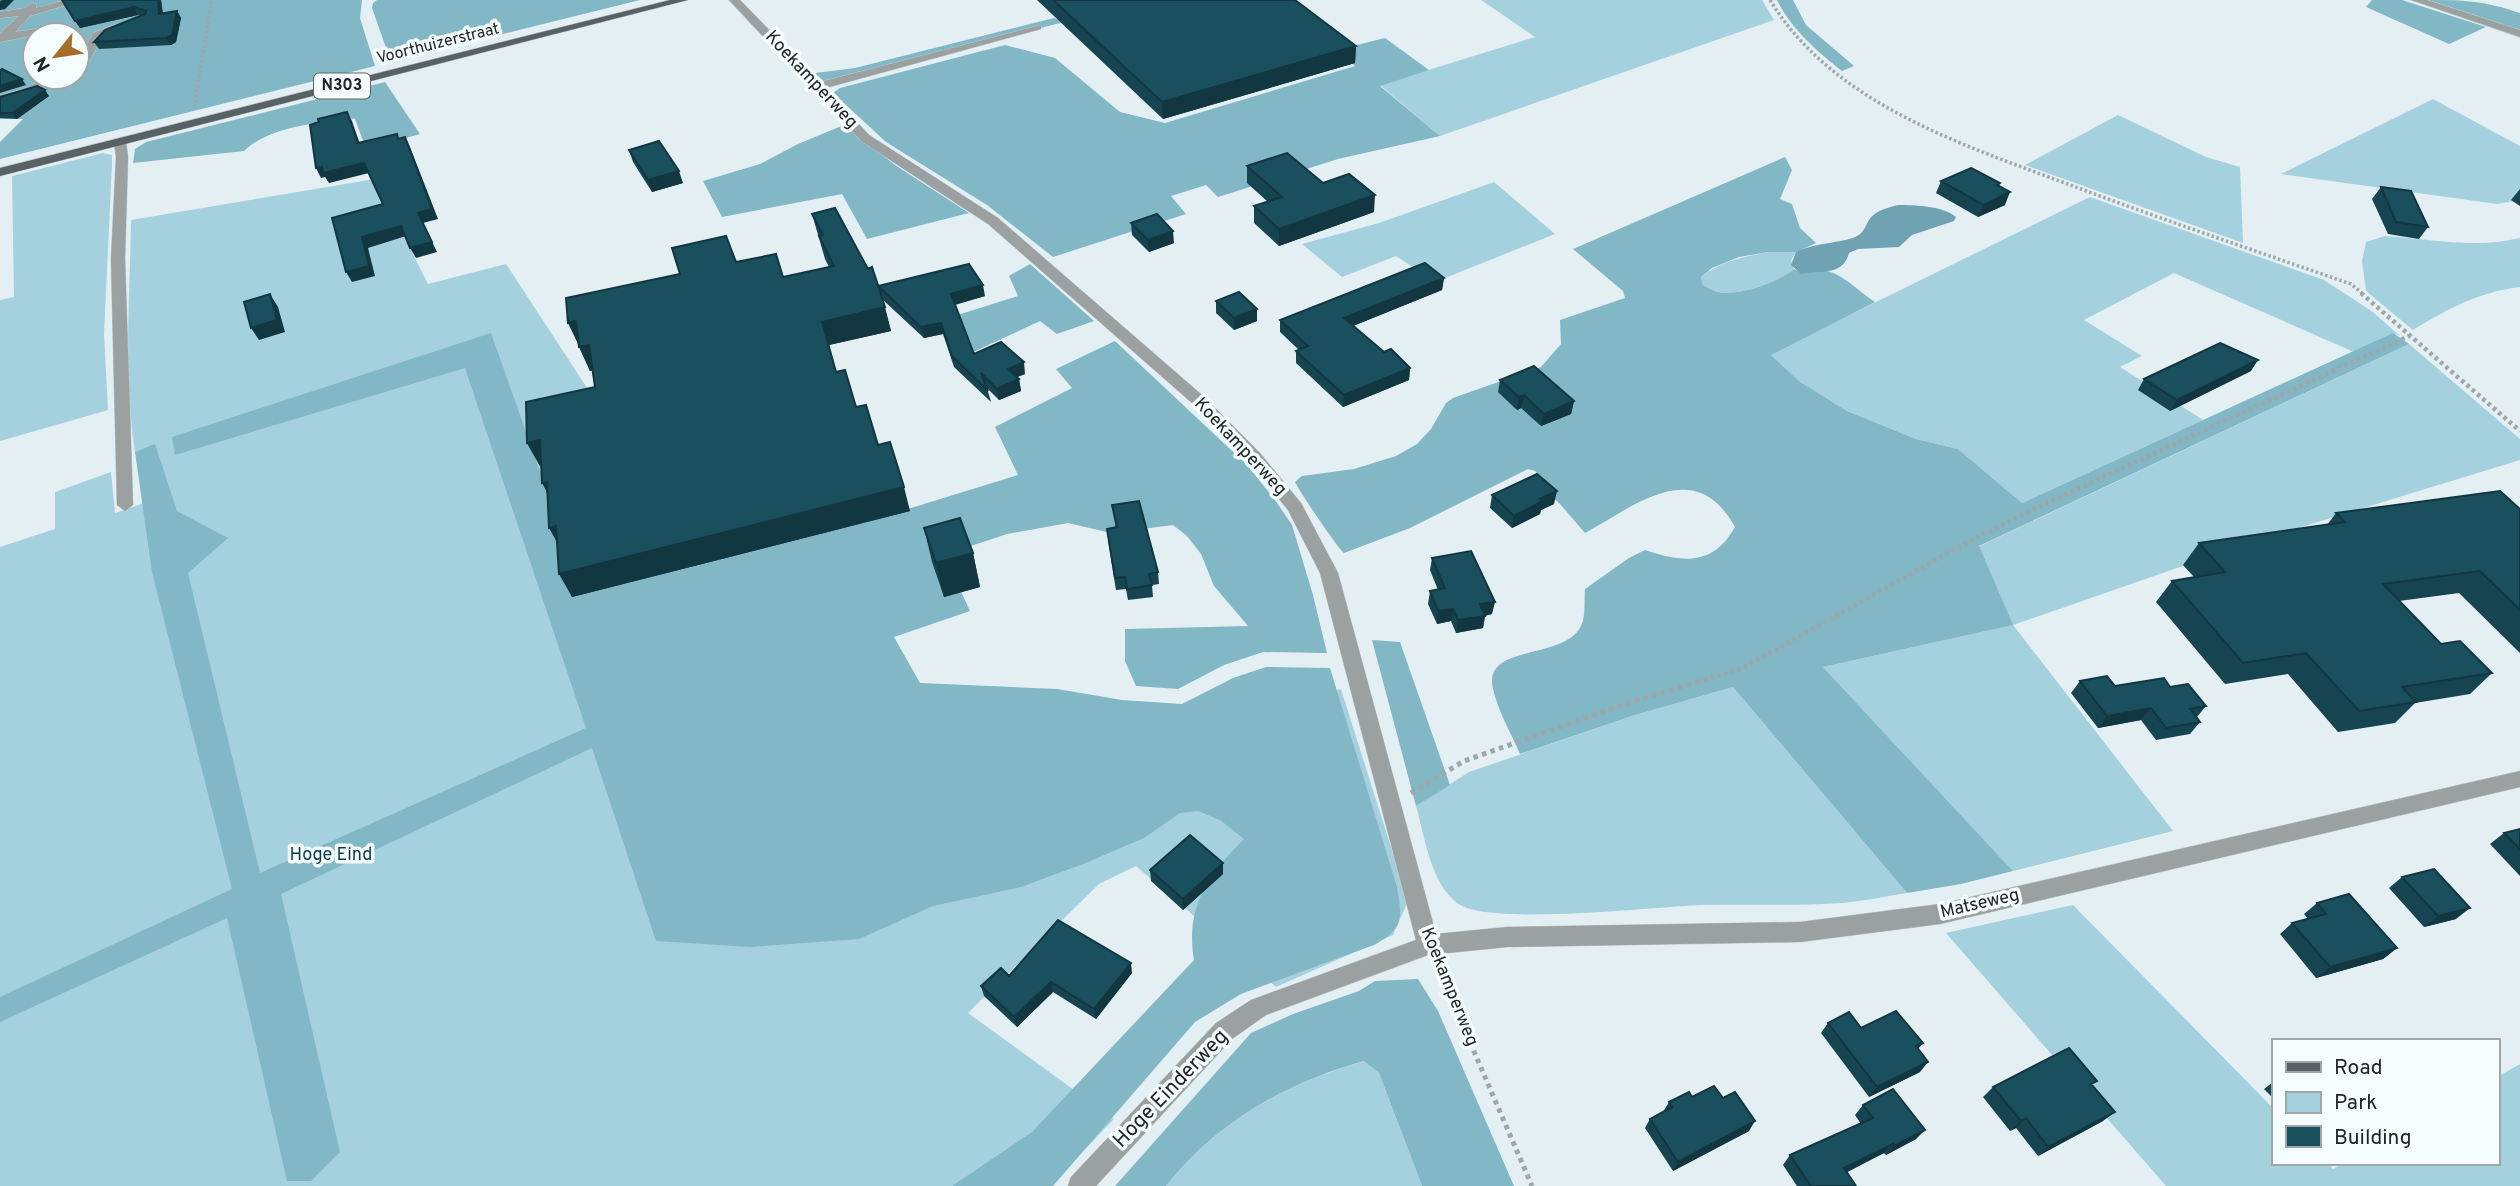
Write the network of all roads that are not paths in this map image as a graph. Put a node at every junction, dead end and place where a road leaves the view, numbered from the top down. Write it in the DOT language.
graph roads {
  1 [pos="683,0"];
  2 [pos="734,0"];
  3 [pos="2416,0"];
  4 [pos="78,1"];
  5 [pos="30,8"];
  6 [pos="0,15"];
  7 [pos="128,21"];
  8 [pos="1037,27"];
  9 [pos="2520,34"];
  10 [pos="21,35"];
  11 [pos="1,38"];
  12 [pos="91,48"];
  13 [pos="818,86"];
  14 [pos="29,91"];
  15 [pos="0,99"];
  16 [pos="120,142"];
  17 [pos="0,172"];
  18 [pos="125,505"];
  19 [pos="2520,779"];
  20 [pos="1428,945"];
  21 [pos="1080,1186"];
  1 -- 16 [label="main road, Voorthuizerstraat / N303"];
  2 -- 13 [label="street, Koekamperweg"];
  3 -- 9 [label="street"];
  4 -- 5 [label="street"];
  5 -- 6 [label="street"];
  5 -- 11 [label="street"];
  7 -- 12 [label="street"];
  8 -- 13 [label="street"];
  10 -- 11 [label="street"];
  13 -- 20 [label="street, Koekamperweg"];
  14 -- 15 [label="street"];
  16 -- 17 [label="main road, Voorthuizerstraat / N303"];
  16 -- 18 [label="street"];
  19 -- 20 [label="street, Matseweg"];
  20 -- 21 [label="street, Hoge Einderweg"];
}
